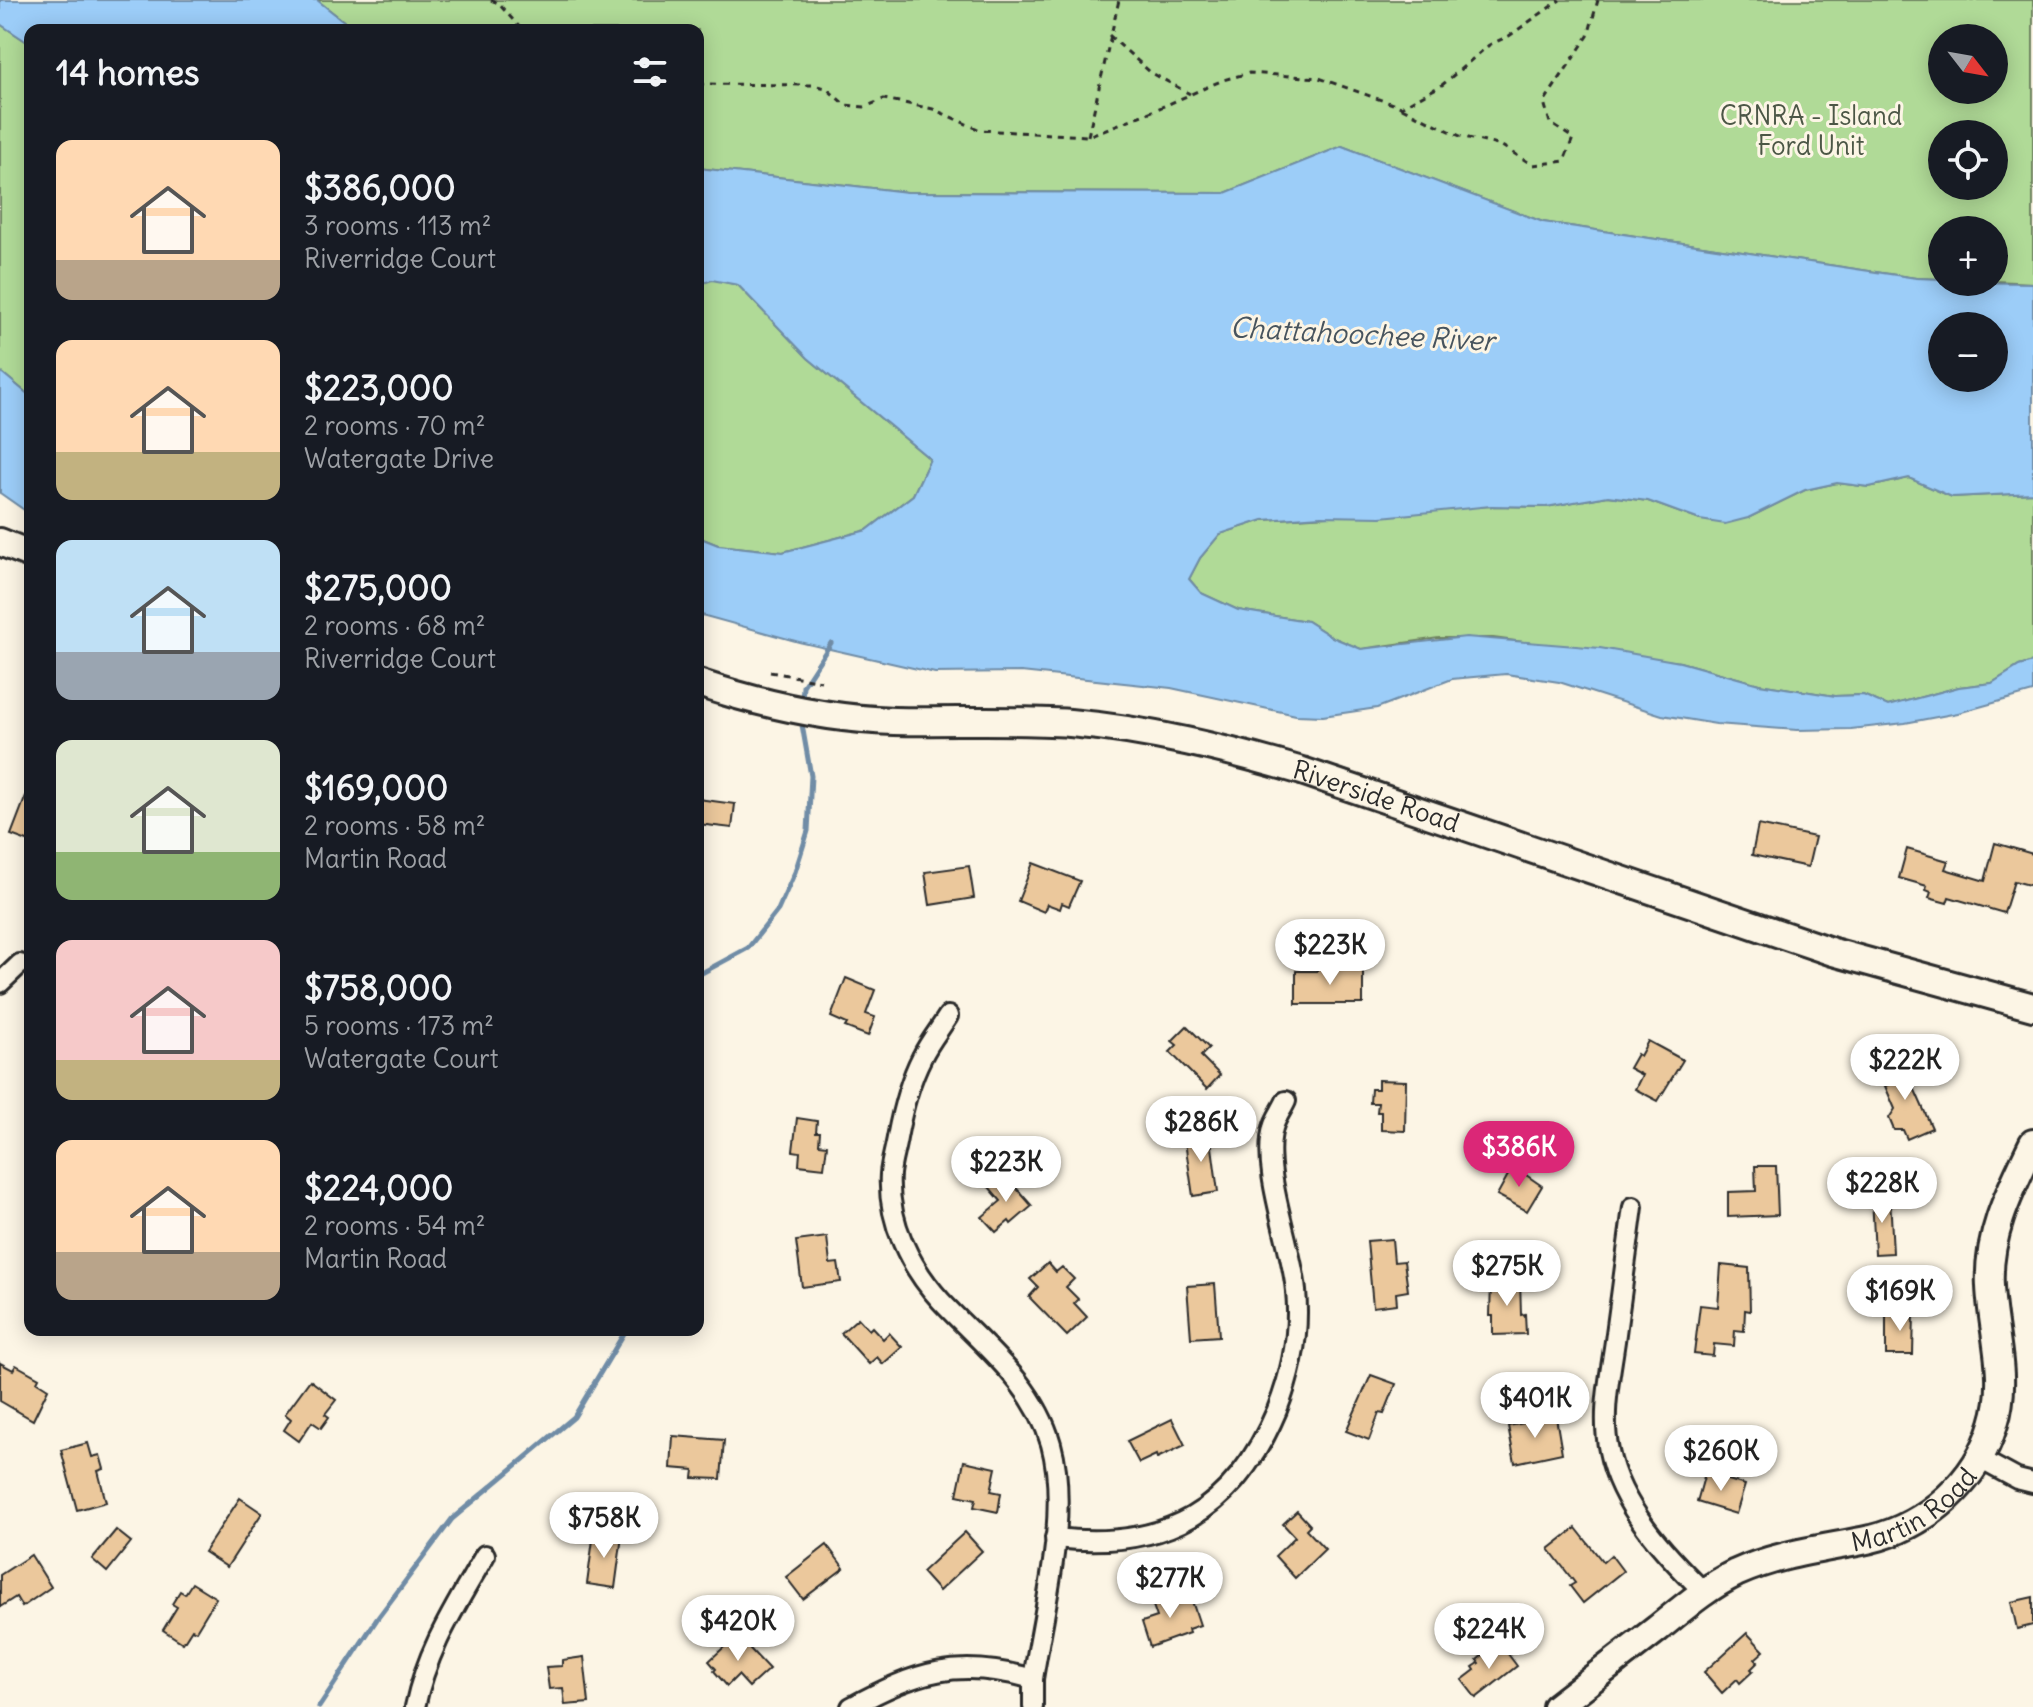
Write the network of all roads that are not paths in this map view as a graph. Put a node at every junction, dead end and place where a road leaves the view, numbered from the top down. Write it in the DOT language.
graph roads {
  1 [pos="0,542"];
  2 [pos="24,552"];
  3 [pos="704,685"];
  4 [pos="20,964"];
  5 [pos="0,983"];
  6 [pos="2033,1007"];
  7 [pos="948,1016"];
  8 [pos="1286,1101"];
  9 [pos="2033,1143"];
  10 [pos="1633,1207"];
  11 [pos="1980,1459"];
  12 [pos="2033,1483"];
  13 [pos="1055,1538"];
  14 [pos="485,1555"];
  15 [pos="1704,1592"];
  16 [pos="1033,1679"];
  17 [pos="415,1707"];
  18 [pos="851,1707"];
  19 [pos="1033,1707"];
  20 [pos="1556,1707"];
  1 -- 2 [label="street"];
  3 -- 6 [label="street, Riverside Road"];
  4 -- 5 [label="street"];
  7 -- 13 [label="street"];
  8 -- 13 [label="street"];
  9 -- 11 [label="street, Martin Road"];
  10 -- 15 [label="street"];
  11 -- 12 [label="street"];
  11 -- 15 [label="street, Martin Road"];
  13 -- 16 [label="street"];
  14 -- 17 [label="street"];
  15 -- 20 [label="street, Martin Road"];
  16 -- 18 [label="street"];
  16 -- 19 [label="street"];
}
